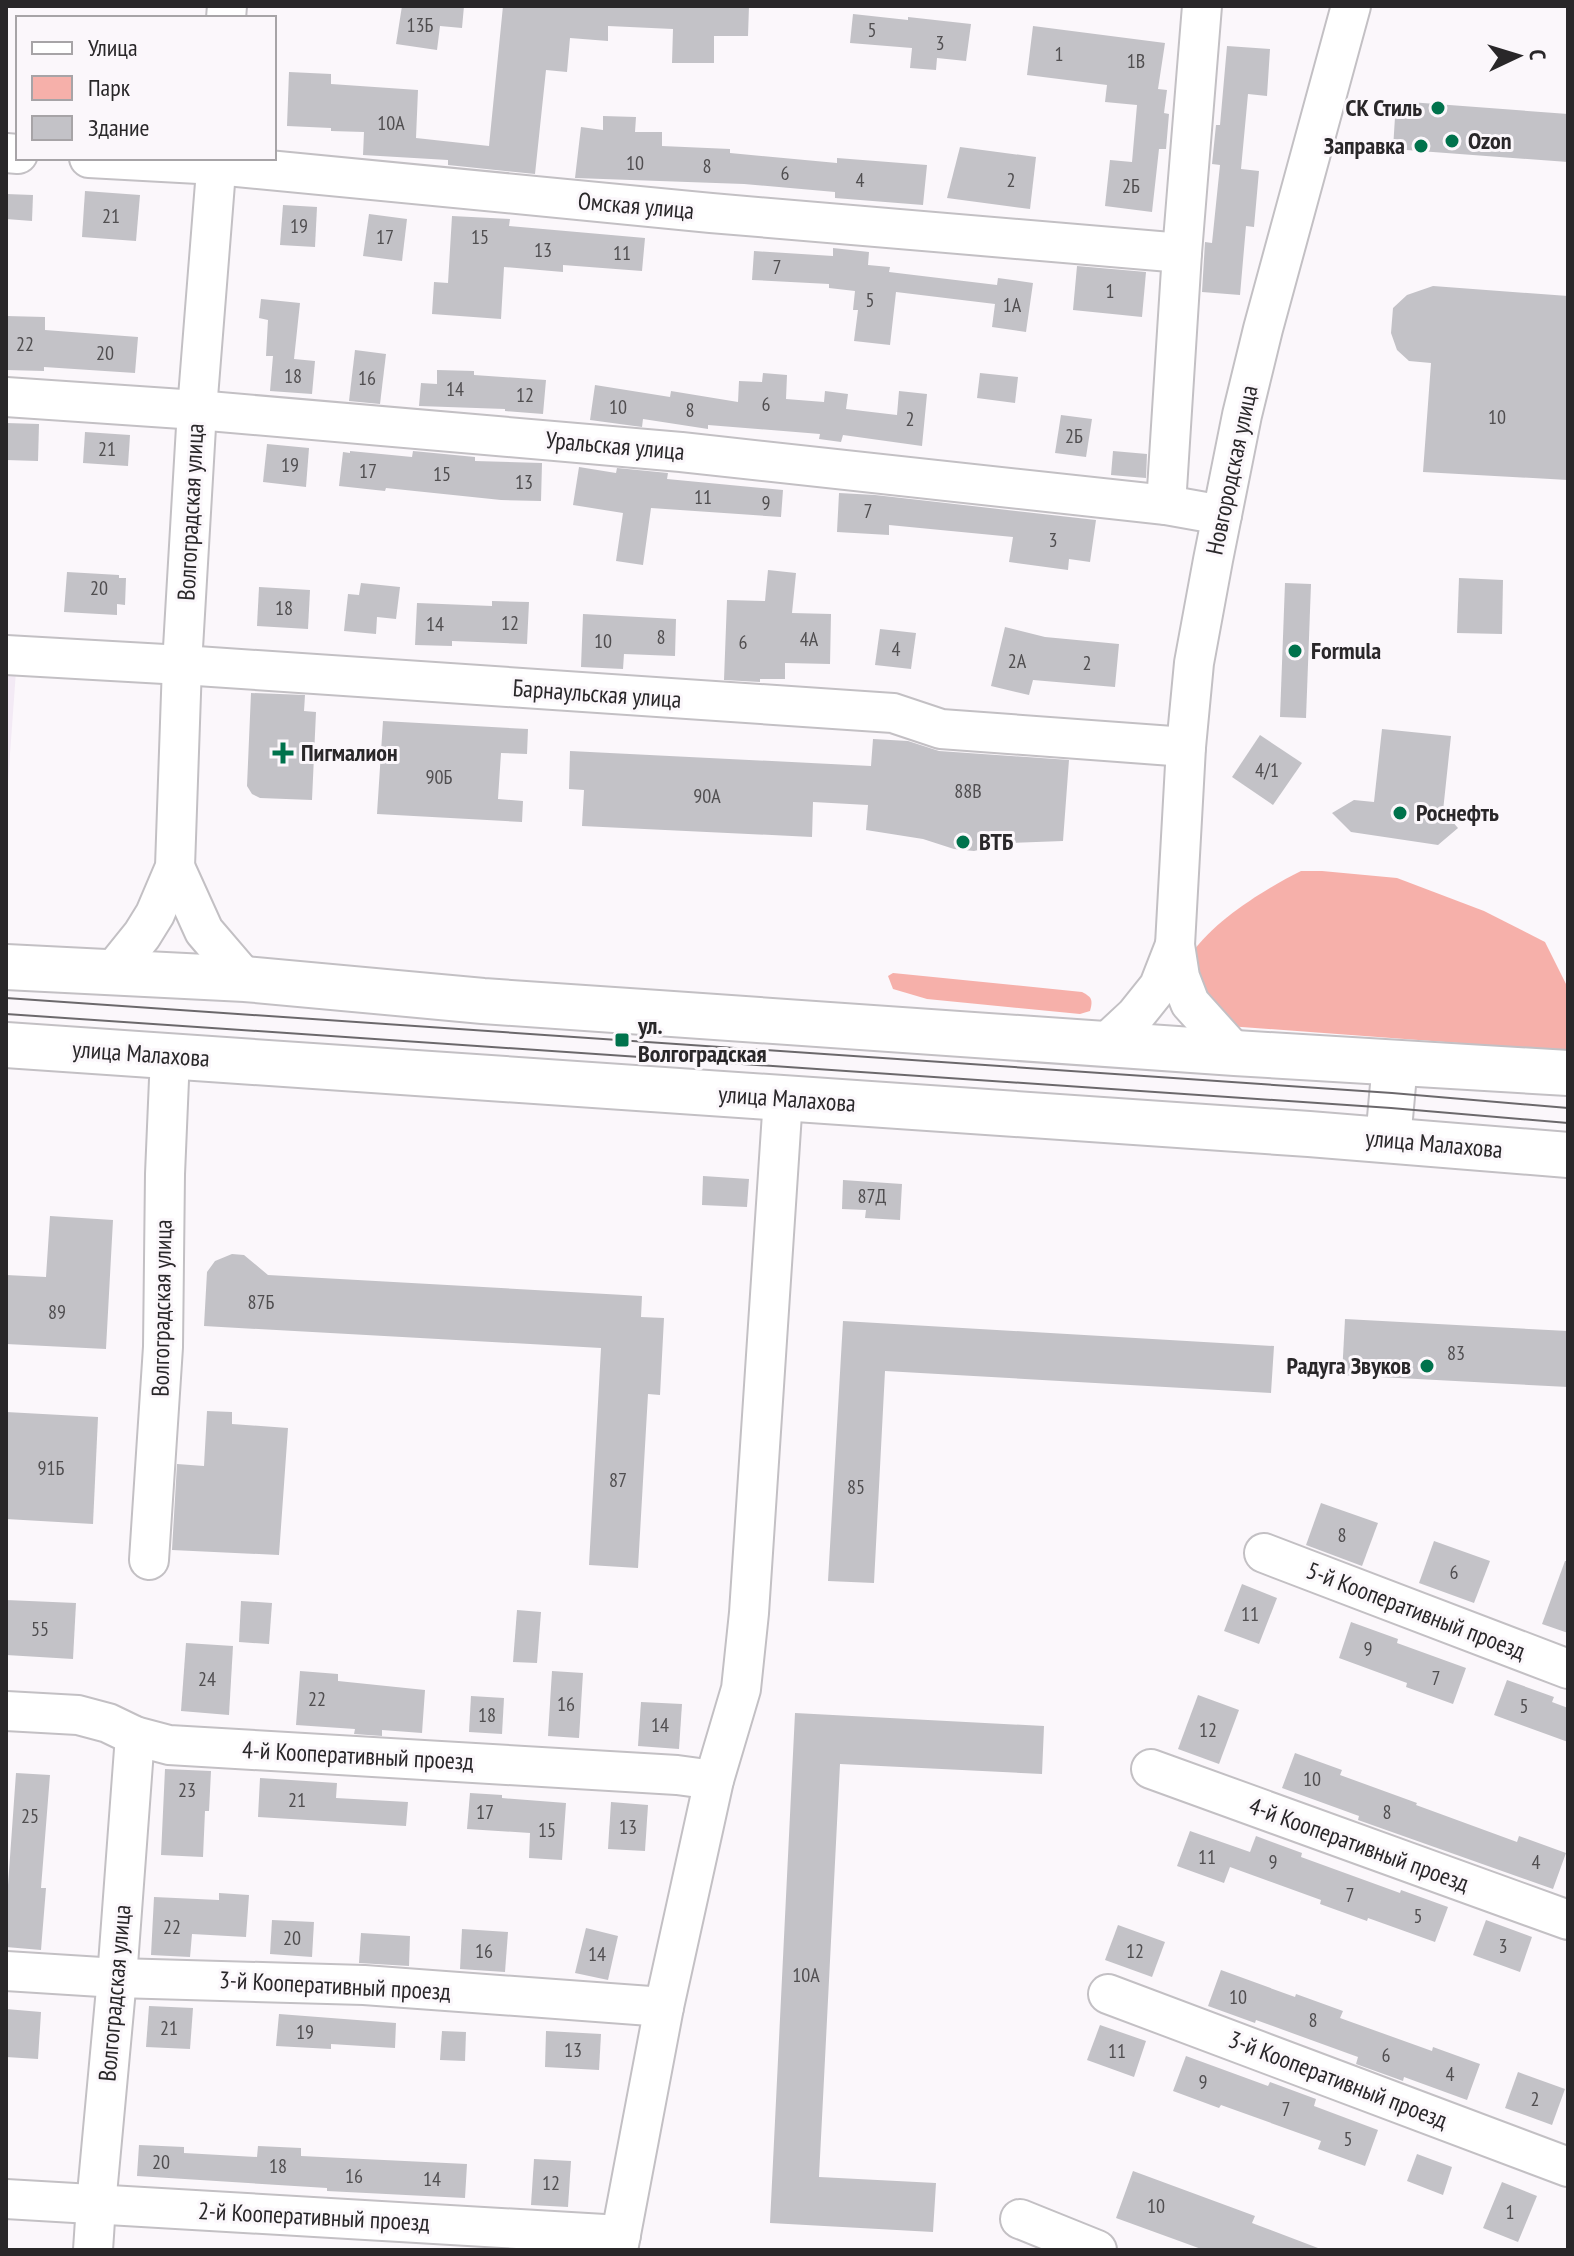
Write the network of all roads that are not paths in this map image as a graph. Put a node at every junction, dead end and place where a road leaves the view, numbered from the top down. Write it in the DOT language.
graph roads {
  1 [pos="1202,6"];
  2 [pos="1351,6"];
  3 [pos="153,160"];
  4 [pos="217,162"];
  5 [pos="1182,253"];
  6 [pos="6,397"];
  7 [pos="197,410"];
  8 [pos="1166,505"];
  9 [pos="1222,515"];
  10 [pos="6,655"];
  11 [pos="182,665"];
  12 [pos="1186,747"];
  13 [pos="175,867"];
  14 [pos="1175,945"];
  15 [pos="6,967"];
  16 [pos="113,971"];
  17 [pos="245,979"];
  18 [pos="1106,1043"];
  19 [pos="6,1045"];
  20 [pos="1235,1053"];
  21 [pos="170,1056"];
  22 [pos="1395,1063"];
  23 [pos="1568,1073"];
  24 [pos="783,1098"];
  25 [pos="1388,1140"];
  26 [pos="1568,1155"];
  27 [pos="1264,1553"];
  28 [pos="149,1560"];
  29 [pos="1568,1669"];
  30 [pos="6,1711"];
  31 [pos="135,1736"];
  32 [pos="1151,1769"];
  33 [pos="714,1780"];
  34 [pos="1568,1920"];
  35 [pos="6,1971"];
  36 [pos="117,1978"];
  37 [pos="1108,1994"];
  38 [pos="664,2007"];
  39 [pos="1568,2167"];
  40 [pos="6,2199"];
  41 [pos="96,2205"];
  42 [pos="1020,2219"];
  43 [pos="620,2243"];
  44 [pos="93,2250"];
  45 [pos="1097,2250"];
  1 -- 5 [label="street"];
  2 -- 9 [label="street, Новгородская улица"];
  3 -- 4 [label="street, Омская улица"];
  4 -- 5 [label="street, Омская улица"];
  4 -- 7 [label="street, Волгоградская улица"];
  5 -- 8 [label="street"];
  6 -- 7 [label="street, Уральская улица"];
  7 -- 8 [label="street, Уральская улица"];
  7 -- 11 [label="street, Волгоградская улица"];
  8 -- 9 [label="street, Уральская улица"];
  9 -- 12 [label="street, Новгородская улица"];
  10 -- 11 [label="street, Барнаульская улица"];
  11 -- 12 [label="street, Барнаульская улица"];
  11 -- 13 [label="street, Волгоградская улица"];
  12 -- 14 [label="street, Новгородская улица"];
  13 -- 16 [label="street, Волгоградская улица"];
  13 -- 17 [label="street, Волгоградская улица"];
  14 -- 18 [label="street"];
  14 -- 20 [label="street"];
  15 -- 16 [label="main road"];
  16 -- 17 [label="main road"];
  17 -- 18 [label="main road"];
  18 -- 20 [label="main road"];
  19 -- 21 [label="main road, улица Малахова"];
  20 -- 22 [label="main road"];
  21 -- 24 [label="main road, улица Малахова"];
  21 -- 28 [label="street, Волгоградская улица"];
  22 -- 23 [label="main road"];
  22 -- 25 [label="main road"];
  24 -- 25 [label="main road, улица Малахова"];
  24 -- 33 [label="street"];
  25 -- 26 [label="main road, улица Малахова"];
  27 -- 29 [label="street, 5-й Кооперативный проезд"];
  30 -- 31 [label="street, 4-й Кооперативный проезд"];
  31 -- 33 [label="street, 4-й Кооперативный проезд"];
  31 -- 36 [label="street, Волгоградская улица"];
  32 -- 34 [label="street, 4-й Кооперативный проезд"];
  33 -- 38 [label="street"];
  35 -- 36 [label="street, 3-й Кооперативный проезд"];
  36 -- 38 [label="street, 3-й Кооперативный проезд"];
  36 -- 41 [label="street, Волгоградская улица"];
  37 -- 39 [label="street, 3-й Кооперативный проезд"];
  38 -- 43 [label="street"];
  40 -- 41 [label="street, 2-й Кооперативный проезд"];
  41 -- 43 [label="street, 2-й Кооперативный проезд"];
  41 -- 44 [label="street, Волгоградская улица"];
  42 -- 45 [label="street"];
}
